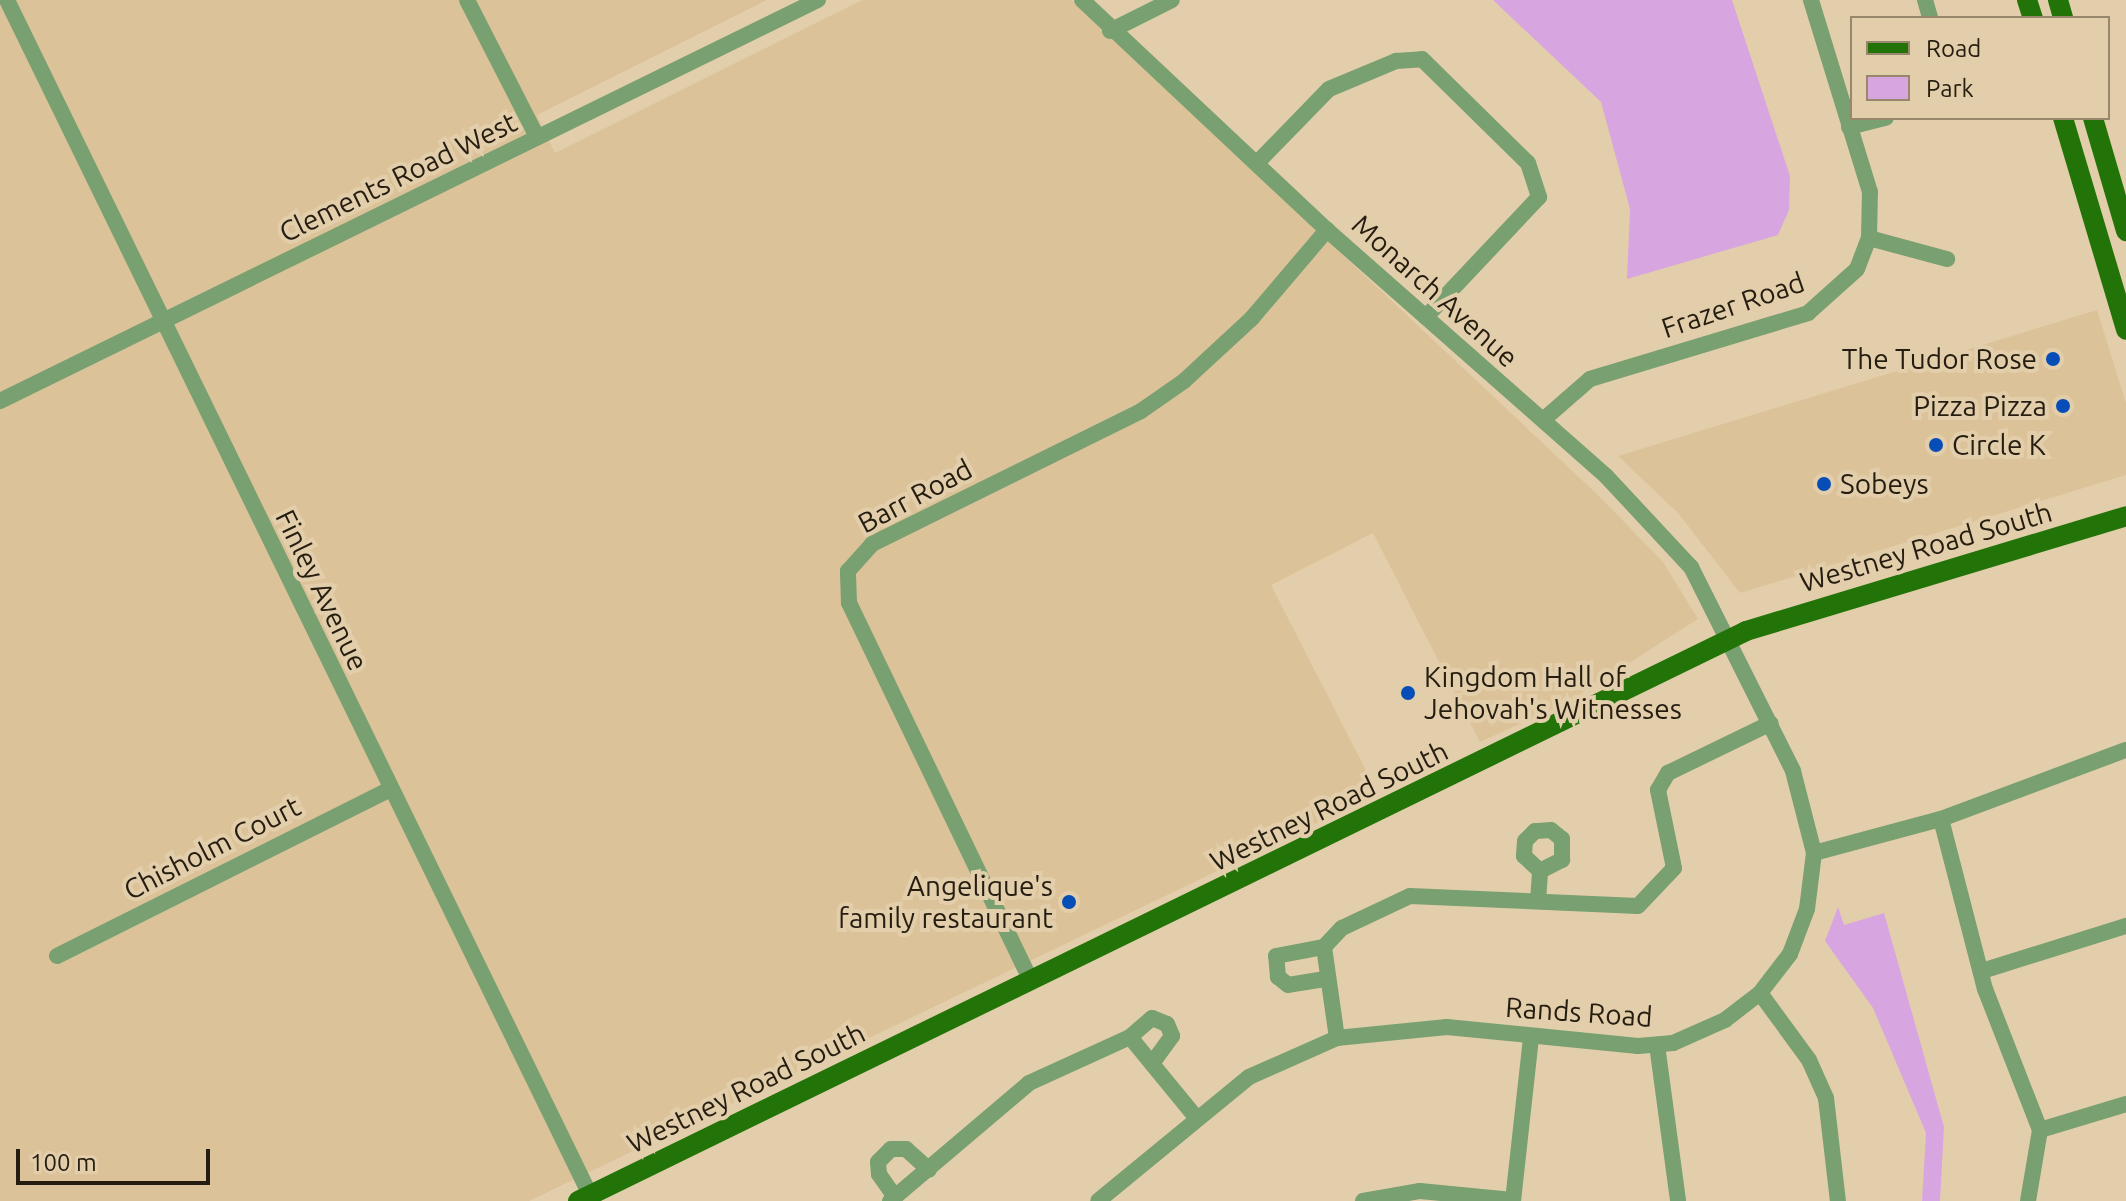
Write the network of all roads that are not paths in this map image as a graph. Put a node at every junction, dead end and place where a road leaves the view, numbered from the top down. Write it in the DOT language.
graph roads {
  1 [pos="7,0"];
  2 [pos="467,0"];
  3 [pos="818,0"];
  4 [pos="1082,0"];
  5 [pos="1172,0"];
  6 [pos="1811,0"];
  7 [pos="1110,31"];
  8 [pos="1878,120"];
  9 [pos="2064,120"];
  10 [pos="2094,120"];
  11 [pos="1849,127"];
  12 [pos="537,137"];
  13 [pos="1257,163"];
  14 [pos="1327,230"];
  15 [pos="2126,231"];
  16 [pos="1869,238"];
  17 [pos="1947,259"];
  18 [pos="1426,317"];
  19 [pos="165,320"];
  20 [pos="2126,330"];
  21 [pos="0,401"];
  22 [pos="1543,420"];
  23 [pos="2126,516"];
  24 [pos="1730,640"];
  25 [pos="1771,723"];
  26 [pos="2126,750"];
  27 [pos="391,789"];
  28 [pos="1941,819"];
  29 [pos="1814,853"];
  30 [pos="1540,871"];
  31 [pos="1538,901"];
  32 [pos="2126,926"];
  33 [pos="1324,947"];
  34 [pos="57,956"];
  35 [pos="1982,971"];
  36 [pos="1325,979"];
  37 [pos="1031,981"];
  38 [pos="1760,993"];
  39 [pos="1130,1037"];
  40 [pos="1531,1037"];
  41 [pos="1337,1038"];
  42 [pos="1657,1045"];
  43 [pos="1152,1064"];
  44 [pos="2126,1104"];
  45 [pos="1195,1116"];
  46 [pos="2040,1130"];
  47 [pos="929,1170"];
  48 [pos="587,1199"];
  49 [pos="892,1199"];
  50 [pos="1513,1200"];
  51 [pos="1098,1201"];
  52 [pos="1363,1201"];
  53 [pos="1678,1201"];
  54 [pos="1838,1201"];
  55 [pos="2028,1201"];
  1 -- 19 [label="street, Finley Avenue"];
  2 -- 12 [label="street"];
  3 -- 12 [label="street, Clements Road West"];
  4 -- 7 [label="street, Monarch Avenue"];
  5 -- 7 [label="street"];
  6 -- 11 [label="street, Frazer Road"];
  7 -- 13 [label="street, Monarch Avenue"];
  8 -- 11 [label="street"];
  9 -- 20 [label="main road"];
  10 -- 15 [label="main road"];
  11 -- 16 [label="street, Frazer Road"];
  12 -- 19 [label="street, Clements Road West"];
  13 -- 14 [label="street, Monarch Avenue"];
  13 -- 18 [label="street"];
  14 -- 18 [label="street, Monarch Avenue"];
  14 -- 37 [label="street, Barr Road"];
  16 -- 17 [label="street"];
  16 -- 22 [label="street, Frazer Road"];
  18 -- 22 [label="street, Monarch Avenue"];
  19 -- 21 [label="street, Clements Road West"];
  19 -- 27 [label="street, Finley Avenue"];
  22 -- 24 [label="street, Monarch Avenue"];
  23 -- 24 [label="main road, Westney Road South"];
  24 -- 25 [label="street, Rands Road"];
  24 -- 37 [label="main road, Westney Road South"];
  25 -- 29 [label="street, Rands Road"];
  25 -- 31 [label="street"];
  26 -- 28 [label="street"];
  27 -- 34 [label="street, Chisholm Court"];
  27 -- 48 [label="street, Finley Avenue"];
  28 -- 29 [label="street"];
  28 -- 35 [label="street"];
  29 -- 38 [label="street, Rands Road"];
  30 -- 31 [label="street"];
  31 -- 33 [label="street"];
  32 -- 35 [label="street"];
  33 -- 36 [label="street"];
  33 -- 36 [label="street"];
  35 -- 46 [label="street"];
  36 -- 41 [label="street"];
  37 -- 48 [label="main road, Westney Road South"];
  38 -- 42 [label="street, Rands Road"];
  38 -- 54 [label="street"];
  39 -- 43 [label="street"];
  39 -- 43 [label="street"];
  39 -- 47 [label="street"];
  40 -- 41 [label="street, Rands Road"];
  40 -- 42 [label="street, Rands Road"];
  40 -- 50 [label="street"];
  41 -- 45 [label="street, Rands Road"];
  42 -- 53 [label="street"];
  43 -- 45 [label="street"];
  44 -- 46 [label="street"];
  45 -- 51 [label="street, Rands Road"];
  46 -- 55 [label="street"];
  47 -- 49 [label="street"];
  47 -- 49 [label="street"];
  50 -- 52 [label="street"];
}
